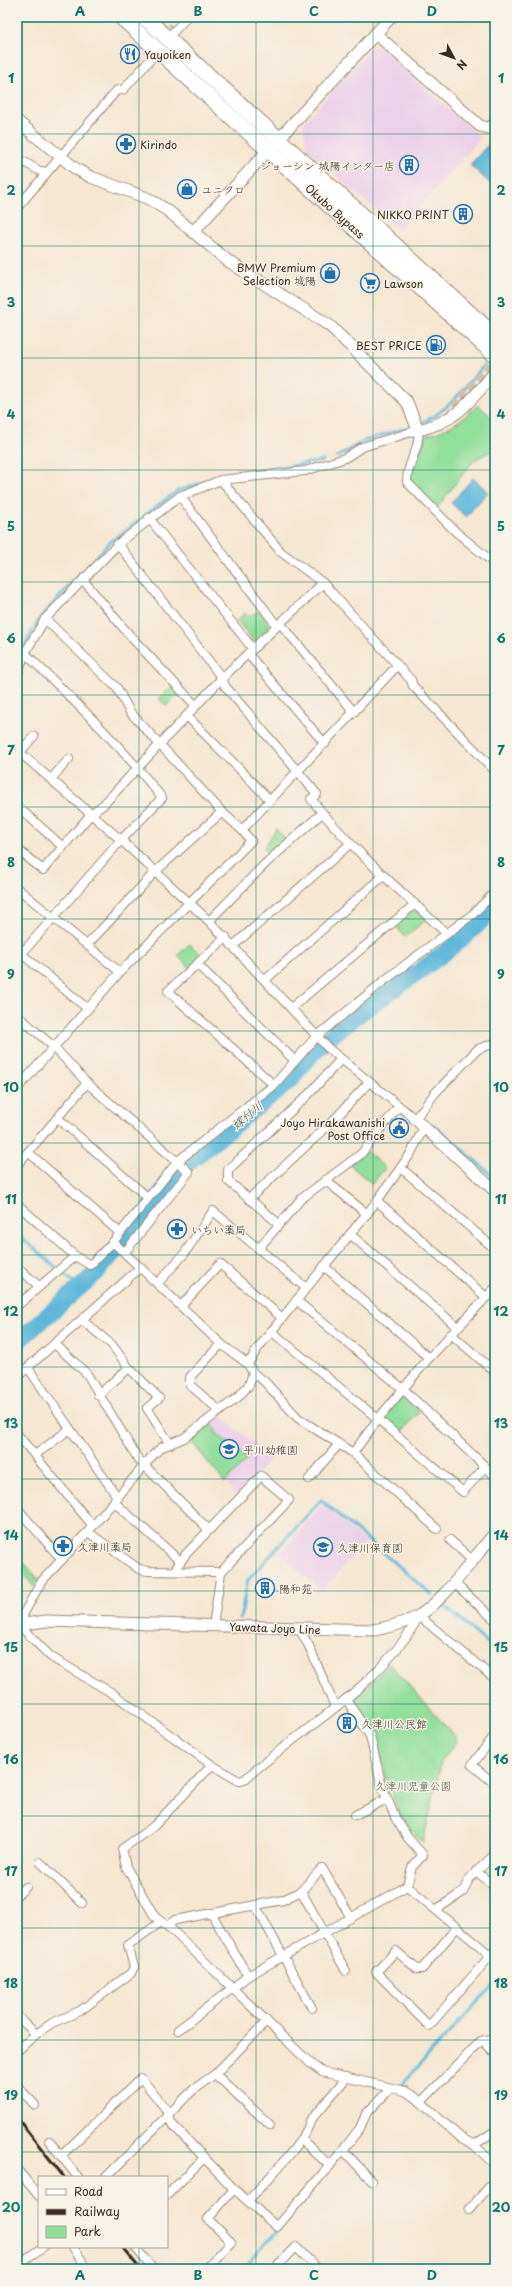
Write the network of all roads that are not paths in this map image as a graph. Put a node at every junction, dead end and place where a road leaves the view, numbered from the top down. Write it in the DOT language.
graph roads {
  1 [pos="121,17"];
  2 [pos="144,17"];
  3 [pos="181,17"];
  4 [pos="187,17"];
  5 [pos="391,17"];
  6 [pos="170,32"];
  7 [pos="376,34"];
  8 [pos="152,53"];
  9 [pos="116,90"];
  10 [pos="17,121"];
  11 [pos="495,124"];
  12 [pos="274,146"];
  13 [pos="59,157"];
  14 [pos="17,158"];
  15 [pos="47,172"];
  16 [pos="17,208"];
  17 [pos="193,232"];
  18 [pos="495,336"];
  19 [pos="495,356"];
  20 [pos="495,372"];
  21 [pos="418,430"];
  22 [pos="221,480"];
  23 [pos="180,496"];
  24 [pos="149,518"];
  25 [pos="118,544"];
  26 [pos="495,564"];
  27 [pos="83,580"];
  28 [pos="323,583"];
  29 [pos="45,619"];
  30 [pos="279,624"];
  31 [pos="251,651"];
  32 [pos="26,653"];
  33 [pos="397,666"];
  34 [pos="17,675"];
  35 [pos="222,678"];
  36 [pos="196,706"];
  37 [pos="354,712"];
  38 [pos="187,716"];
  39 [pos="34,736"];
  40 [pos="161,744"];
  41 [pos="325,744"];
  42 [pos="18,751"];
  43 [pos="69,758"];
  44 [pos="138,767"];
  45 [pos="297,771"];
  46 [pos="495,771"];
  47 [pos="51,779"];
  48 [pos="270,800"];
  49 [pos="17,806"];
  50 [pos="222,812"];
  51 [pos="322,813"];
  52 [pos="91,814"];
  53 [pos="242,830"];
  54 [pos="121,840"];
  55 [pos="350,844"];
  56 [pos="63,847"];
  57 [pos="17,849"];
  58 [pos="155,872"];
  59 [pos="383,876"];
  60 [pos="17,888"];
  61 [pos="495,892"];
  62 [pos="188,903"];
  63 [pos="415,904"];
  64 [pos="54,916"];
  65 [pos="209,921"];
  66 [pos="447,934"];
  67 [pos="226,937"];
  68 [pos="88,944"];
  69 [pos="234,945"];
  70 [pos="19,954"];
  71 [pos="198,965"];
  72 [pos="120,972"];
  73 [pos="265,980"];
  74 [pos="291,1008"];
  75 [pos="88,1009"];
  76 [pos="17,1015"];
  77 [pos="318,1038"];
  78 [pos="495,1043"];
  79 [pos="55,1048"];
  80 [pos="341,1059"];
  81 [pos="295,1061"];
  82 [pos="369,1082"];
  83 [pos="87,1083"];
  84 [pos="19,1084"];
  85 [pos="274,1085"];
  86 [pos="399,1106"];
  87 [pos="58,1119"];
  88 [pos="415,1120"];
  89 [pos="423,1129"];
  90 [pos="28,1152"];
  91 [pos="178,1161"];
  92 [pos="17,1165"];
  93 [pos="401,1168"];
  94 [pos="325,1180"];
  95 [pos="495,1191"];
  96 [pos="147,1197"];
  97 [pos="249,1199"];
  98 [pos="376,1201"];
  99 [pos="17,1204"];
  100 [pos="367,1214"];
  101 [pos="279,1224"];
  102 [pos="120,1233"];
  103 [pos="350,1234"];
  104 [pos="113,1242"];
  105 [pos="259,1248"];
  106 [pos="495,1250"];
  107 [pos="125,1252"];
  108 [pos="75,1256"];
  109 [pos="324,1266"];
  110 [pos="17,1267"];
  111 [pos="141,1267"];
  112 [pos="158,1283"];
  113 [pos="39,1286"];
  114 [pos="306,1288"];
  115 [pos="495,1288"];
  116 [pos="486,1296"];
  117 [pos="296,1300"];
  118 [pos="17,1306"];
  119 [pos="181,1306"];
  120 [pos="281,1317"];
  121 [pos="82,1320"];
  122 [pos="457,1326"];
  123 [pos="271,1331"];
  124 [pos="451,1334"];
  125 [pos="55,1344"];
  126 [pos="221,1344"];
  127 [pos="429,1358"];
  128 [pos="248,1364"];
  129 [pos="28,1368"];
  130 [pos="129,1368"];
  131 [pos="495,1372"];
  132 [pos="253,1373"];
  133 [pos="17,1377"];
  134 [pos="403,1389"];
  135 [pos="98,1395"];
  136 [pos="220,1411"];
  137 [pos="378,1419"];
  138 [pos="70,1429"];
  139 [pos="17,1434"];
  140 [pos="170,1444"];
  141 [pos="339,1444"];
  142 [pos="353,1453"];
  143 [pos="35,1456"];
  144 [pos="145,1466"];
  145 [pos="485,1468"];
  146 [pos="495,1476"];
  147 [pos="309,1479"];
  148 [pos="116,1500"];
  149 [pos="17,1508"];
  150 [pos="90,1529"];
  151 [pos="437,1529"];
  152 [pos="209,1530"];
  153 [pos="495,1533"];
  154 [pos="450,1540"];
  155 [pos="62,1560"];
  156 [pos="472,1560"];
  157 [pos="180,1561"];
  158 [pos="174,1571"];
  159 [pos="221,1572"];
  160 [pos="453,1582"];
  161 [pos="420,1616"];
  162 [pos="495,1620"];
  163 [pos="20,1624"];
  164 [pos="213,1626"];
  165 [pos="299,1629"];
  166 [pos="495,1680"];
  167 [pos="346,1698"];
  168 [pos="335,1707"];
  169 [pos="495,1735"];
  170 [pos="212,1765"];
  171 [pos="494,1782"];
  172 [pos="388,1799"];
  173 [pos="355,1815"];
  174 [pos="495,1854"];
  175 [pos="40,1862"];
  176 [pos="476,1871"];
  177 [pos="407,1886"];
  178 [pos="26,1887"];
  179 [pos="495,1887"];
  180 [pos="301,1891"];
  181 [pos="17,1895"];
  182 [pos="82,1903"];
  183 [pos="255,1905"];
  184 [pos="437,1909"];
  185 [pos="211,1913"];
  186 [pos="351,1918"];
  187 [pos="164,1924"];
  188 [pos="457,1927"];
  189 [pos="324,1933"];
  190 [pos="284,1956"];
  191 [pos="493,1957"];
  192 [pos="346,1971"];
  193 [pos="248,1976"];
  194 [pos="232,1988"];
  195 [pos="312,2008"];
  196 [pos="17,2016"];
  197 [pos="267,2022"];
  198 [pos="178,2030"];
  199 [pos="36,2034"];
  200 [pos="495,2034"];
  201 [pos="486,2040"];
  202 [pos="17,2051"];
  203 [pos="495,2052"];
  204 [pos="214,2074"];
  205 [pos="347,2078"];
  206 [pos="17,2086"];
  207 [pos="391,2088"];
  208 [pos="421,2102"];
  209 [pos="35,2105"];
  210 [pos="168,2115"];
  211 [pos="270,2125"];
  212 [pos="495,2131"];
  213 [pos="301,2139"];
  214 [pos="49,2141"];
  215 [pos="474,2145"];
  216 [pos="343,2150"];
  217 [pos="61,2156"];
  218 [pos="204,2158"];
  219 [pos="494,2163"];
  220 [pos="330,2166"];
  221 [pos="17,2174"];
  222 [pos="77,2176"];
  223 [pos="107,2176"];
  224 [pos="495,2180"];
  225 [pos="372,2181"];
  226 [pos="234,2189"];
  227 [pos="168,2194"];
  228 [pos="38,2195"];
  229 [pos="248,2201"];
  230 [pos="468,2210"];
  231 [pos="42,2248"];
  232 [pos="74,2248"];
  233 [pos="136,2248"];
  234 [pos="19,2265"];
  235 [pos="87,2269"];
  236 [pos="153,2269"];
  237 [pos="206,2269"];
  238 [pos="275,2269"];
  239 [pos="318,2269"];
  1 -- 8 [label="highway, Okubo Bypass"];
  2 -- 6 [label="highway, Okubo Bypass"];
  3 -- 6 [label="street"];
  4 -- 6 [label="street"];
  5 -- 7 [label="street"];
  6 -- 12 [label="highway, Okubo Bypass"];
  7 -- 11 [label="street"];
  7 -- 12 [label="street"];
  8 -- 9 [label="street"];
  8 -- 9 [label="street"];
  8 -- 12 [label="highway, Okubo Bypass"];
  9 -- 13 [label="street"];
  10 -- 13 [label="street"];
  12 -- 17 [label="street"];
  12 -- 18 [label="highway, Okubo Bypass"];
  12 -- 19 [label="highway, Okubo Bypass"];
  13 -- 15 [label="street"];
  13 -- 17 [label="street"];
  14 -- 15 [label="street"];
  15 -- 16 [label="street"];
  17 -- 21 [label="street"];
  20 -- 21 [label="street"];
  21 -- 22 [label="street"];
  21 -- 26 [label="street"];
  22 -- 23 [label="street"];
  22 -- 28 [label="street"];
  23 -- 24 [label="street"];
  23 -- 30 [label="street"];
  24 -- 25 [label="street"];
  24 -- 31 [label="street"];
  25 -- 27 [label="street"];
  25 -- 35 [label="street"];
  27 -- 29 [label="street"];
  27 -- 36 [label="street"];
  28 -- 30 [label="street"];
  28 -- 33 [label="street"];
  29 -- 32 [label="street"];
  29 -- 40 [label="street"];
  30 -- 31 [label="street"];
  30 -- 37 [label="street"];
  31 -- 35 [label="street"];
  31 -- 41 [label="street"];
  32 -- 34 [label="street"];
  32 -- 44 [label="street"];
  33 -- 37 [label="street"];
  33 -- 46 [label="street"];
  35 -- 36 [label="street"];
  35 -- 45 [label="street"];
  36 -- 38 [label="street"];
  37 -- 41 [label="street"];
  38 -- 40 [label="street"];
  38 -- 48 [label="street"];
  39 -- 42 [label="street"];
  40 -- 44 [label="street"];
  40 -- 50 [label="street"];
  41 -- 45 [label="street"];
  42 -- 47 [label="street"];
  43 -- 47 [label="street"];
  44 -- 52 [label="street"];
  44 -- 54 [label="street"];
  45 -- 48 [label="street"];
  45 -- 51 [label="street"];
  47 -- 52 [label="street"];
  48 -- 53 [label="street"];
  49 -- 56 [label="street"];
  50 -- 53 [label="street"];
  50 -- 58 [label="street"];
  51 -- 55 [label="street"];
  51 -- 65 [label="street"];
  52 -- 54 [label="street"];
  52 -- 56 [label="street"];
  53 -- 62 [label="street"];
  54 -- 58 [label="street"];
  54 -- 64 [label="street"];
  55 -- 59 [label="street"];
  55 -- 69 [label="street"];
  56 -- 57 [label="street"];
  58 -- 62 [label="street"];
  58 -- 68 [label="street"];
  59 -- 63 [label="street"];
  59 -- 73 [label="street"];
  60 -- 64 [label="street"];
  61 -- 66 [label="street"];
  62 -- 65 [label="street"];
  62 -- 72 [label="street"];
  63 -- 66 [label="street"];
  63 -- 74 [label="street"];
  64 -- 68 [label="street"];
  64 -- 70 [label="street"];
  65 -- 67 [label="street"];
  66 -- 77 [label="street"];
  67 -- 69 [label="street"];
  67 -- 71 [label="street"];
  68 -- 72 [label="street"];
  69 -- 73 [label="street"];
  70 -- 75 [label="street"];
  71 -- 81 [label="street"];
  71 -- 85 [label="street"];
  72 -- 75 [label="street"];
  73 -- 74 [label="street"];
  74 -- 77 [label="street"];
  75 -- 79 [label="street"];
  76 -- 79 [label="street"];
  77 -- 80 [label="street"];
  77 -- 81 [label="street"];
  78 -- 88 [label="street"];
  79 -- 83 [label="street"];
  79 -- 84 [label="street"];
  80 -- 82 [label="street"];
  80 -- 97 [label="street"];
  81 -- 85 [label="street"];
  82 -- 86 [label="street"];
  82 -- 97 [label="street"];
  83 -- 87 [label="street"];
  83 -- 91 [label="street"];
  85 -- 91 [label="street"];
  86 -- 88 [label="street"];
  86 -- 94 [label="street"];
  87 -- 90 [label="street"];
  87 -- 96 [label="street"];
  88 -- 89 [label="street"];
  89 -- 93 [label="street"];
  89 -- 95 [label="street"];
  90 -- 92 [label="street"];
  90 -- 102 [label="street"];
  91 -- 96 [label="street"];
  91 -- 107 [label="street"];
  93 -- 98 [label="street"];
  93 -- 106 [label="street"];
  94 -- 100 [label="street"];
  94 -- 101 [label="street"];
  96 -- 102 [label="street"];
  97 -- 101 [label="street"];
  98 -- 100 [label="street"];
  98 -- 116 [label="street"];
  99 -- 108 [label="street"];
  100 -- 103 [label="street"];
  101 -- 105 [label="street"];
  102 -- 104 [label="street"];
  103 -- 109 [label="street"];
  103 -- 122 [label="street"];
  104 -- 107 [label="street"];
  104 -- 108 [label="street"];
  105 -- 112 [label="street"];
  105 -- 114 [label="street"];
  107 -- 111 [label="street"];
  108 -- 113 [label="street"];
  109 -- 114 [label="street"];
  109 -- 127 [label="street"];
  110 -- 113 [label="street"];
  111 -- 112 [label="street"];
  111 -- 121 [label="street"];
  112 -- 119 [label="street"];
  113 -- 118 [label="street"];
  114 -- 117 [label="street"];
  115 -- 116 [label="street"];
  116 -- 122 [label="street"];
  117 -- 120 [label="street"];
  117 -- 134 [label="street"];
  119 -- 120 [label="street"];
  119 -- 126 [label="street"];
  120 -- 123 [label="street"];
  121 -- 125 [label="street"];
  121 -- 130 [label="street"];
  122 -- 124 [label="street"];
  123 -- 128 [label="street"];
  123 -- 137 [label="street"];
  124 -- 127 [label="street"];
  124 -- 131 [label="street"];
  125 -- 129 [label="street"];
  125 -- 135 [label="street"];
  126 -- 128 [label="street"];
  126 -- 136 [label="street"];
  127 -- 134 [label="street"];
  128 -- 132 [label="street"];
  129 -- 133 [label="street"];
  129 -- 138 [label="street"];
  130 -- 135 [label="street"];
  130 -- 140 [label="street"];
  132 -- 136 [label="street"];
  132 -- 141 [label="street"];
  134 -- 137 [label="street"];
  134 -- 145 [label="street"];
  135 -- 144 [label="street"];
  136 -- 140 [label="street"];
  137 -- 142 [label="street"];
  137 -- 145 [label="street"];
  138 -- 143 [label="street"];
  138 -- 148 [label="street"];
  139 -- 143 [label="street"];
  140 -- 144 [label="street"];
  141 -- 142 [label="street"];
  141 -- 147 [label="street"];
  142 -- 151 [label="street"];
  143 -- 150 [label="street"];
  144 -- 148 [label="street"];
  144 -- 152 [label="street"];
  145 -- 146 [label="street"];
  148 -- 150 [label="street"];
  148 -- 157 [label="street"];
  149 -- 155 [label="street"];
  150 -- 155 [label="street"];
  150 -- 158 [label="street"];
  152 -- 157 [label="street"];
  152 -- 159 [label="street"];
  153 -- 156 [label="street, Yawata Joyo Line"];
  154 -- 156 [label="street"];
  155 -- 163 [label="street"];
  156 -- 160 [label="street, Yawata Joyo Line"];
  157 -- 158 [label="street"];
  158 -- 159 [label="street"];
  159 -- 164 [label="street"];
  160 -- 161 [label="street, Yawata Joyo Line"];
  160 -- 162 [label="street"];
  161 -- 165 [label="street, Yawata Joyo Line"];
  161 -- 166 [label="street"];
  161 -- 167 [label="street"];
  163 -- 164 [label="street, Yawata Joyo Line"];
  163 -- 170 [label="street"];
  164 -- 165 [label="street, Yawata Joyo Line"];
  165 -- 168 [label="street"];
  167 -- 168 [label="street"];
  167 -- 172 [label="street"];
  168 -- 170 [label="street"];
  169 -- 171 [label="street"];
  170 -- 187 [label="street"];
  172 -- 173 [label="street"];
  172 -- 177 [label="street"];
  174 -- 176 [label="street"];
  175 -- 182 [label="street"];
  176 -- 179 [label="street"];
  176 -- 184 [label="street"];
  177 -- 184 [label="street"];
  177 -- 186 [label="street"];
  178 -- 181 [label="street"];
  180 -- 183 [label="street"];
  180 -- 186 [label="street"];
  180 -- 189 [label="street"];
  183 -- 185 [label="street"];
  183 -- 190 [label="street"];
  184 -- 188 [label="street"];
  185 -- 187 [label="street"];
  185 -- 193 [label="street"];
  186 -- 189 [label="street"];
  187 -- 194 [label="street"];
  187 -- 199 [label="street"];
  188 -- 191 [label="street"];
  188 -- 191 [label="street"];
  189 -- 190 [label="street"];
  189 -- 192 [label="street"];
  190 -- 193 [label="street"];
  190 -- 195 [label="street"];
  193 -- 194 [label="street"];
  194 -- 197 [label="street"];
  194 -- 198 [label="street"];
  196 -- 199 [label="street"];
  197 -- 204 [label="street"];
  197 -- 205 [label="street"];
  199 -- 202 [label="street"];
  200 -- 201 [label="street"];
  201 -- 203 [label="street"];
  201 -- 208 [label="street"];
  204 -- 210 [label="street"];
  204 -- 211 [label="street"];
  205 -- 207 [label="street"];
  205 -- 213 [label="street"];
  206 -- 209 [label="street"];
  207 -- 208 [label="street"];
  207 -- 216 [label="street"];
  208 -- 215 [label="street"];
  210 -- 217 [label="street"];
  210 -- 218 [label="street"];
  210 -- 223 [label="street"];
  212 -- 215 [label="street"];
  213 -- 220 [label="street"];
  213 -- 229 [label="street"];
  214 -- 217 [label="street"];
  215 -- 219 [label="street"];
  216 -- 220 [label="street"];
  216 -- 225 [label="street"];
  217 -- 222 [label="street"];
  218 -- 226 [label="street"];
  218 -- 227 [label="street"];
  220 -- 229 [label="street"];
  221 -- 228 [label="street"];
  224 -- 230 [label="street"];
  226 -- 229 [label="street"];
  226 -- 237 [label="street"];
  231 -- 234 [label="street"];
  232 -- 235 [label="street"];
  233 -- 236 [label="street"];
  238 -- 239 [label="street"];
}
